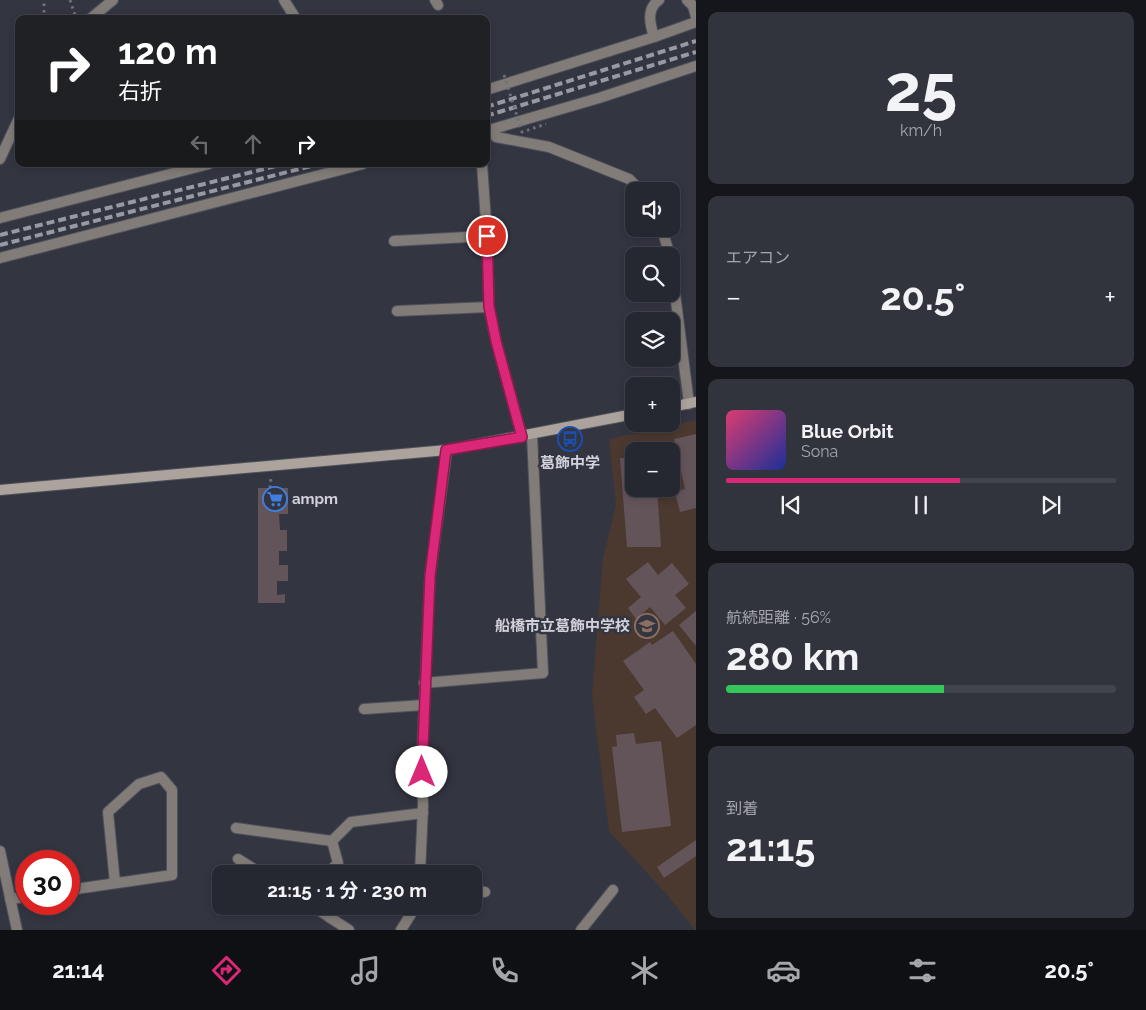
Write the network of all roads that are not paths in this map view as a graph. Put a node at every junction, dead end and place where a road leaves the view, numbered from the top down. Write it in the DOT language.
graph roads {
  1 [pos="113,0"];
  2 [pos="284,0"];
  3 [pos="687,0"];
  4 [pos="654,1"];
  5 [pos="95,15"];
  6 [pos="293,15"];
  7 [pos="696,16"];
  8 [pos="696,22"];
  9 [pos="654,37"];
  10 [pos="696,66"];
  11 [pos="490,89"];
  12 [pos="15,126"];
  13 [pos="490,130"];
  14 [pos="0,158"];
  15 [pos="197,167"];
  16 [pos="351,167"];
  17 [pos="482,167"];
  18 [pos="631,182"];
  19 [pos="0,218"];
  20 [pos="487,236"];
  21 [pos="394,241"];
  22 [pos="0,258"];
  23 [pos="677,302"];
  24 [pos="489,306"];
  25 [pos="397,312"];
  26 [pos="693,403"];
  27 [pos="680,405"];
  28 [pos="625,416"];
  29 [pos="527,436"];
  30 [pos="446,450"];
  31 [pos="0,490"];
  32 [pos="424,683"];
  33 [pos="424,704"];
  34 [pos="364,709"];
  35 [pos="423,813"];
  36 [pos="236,828"];
  37 [pos="332,841"];
  38 [pos="0,852"];
  39 [pos="238,858"];
  40 [pos="248,865"];
  41 [pos="336,865"];
  42 [pos="420,865"];
  43 [pos="115,883"];
  44 [pos="80,888"];
  45 [pos="614,890"];
  46 [pos="15,898"];
  47 [pos="10,899"];
  48 [pos="326,915"];
  49 [pos="410,915"];
  50 [pos="329,917"];
  51 [pos="17,930"];
  52 [pos="349,930"];
  53 [pos="401,930"];
  54 [pos="581,930"];
  1 -- 5 [label="street"];
  2 -- 6 [label="street"];
  3 -- 7 [label="street"];
  4 -- 9 [label="street"];
  8 -- 9 [label="street"];
  9 -- 11 [label="street"];
  10 -- 13 [label="street"];
  12 -- 14 [label="street"];
  13 -- 18 [label="street"];
  15 -- 19 [label="street"];
  16 -- 22 [label="street"];
  17 -- 20 [label="street"];
  20 -- 21 [label="street"];
  20 -- 24 [label="street"];
  23 -- 26 [label="street"];
  24 -- 25 [label="street"];
  24 -- 29 [label="street"];
  26 -- 27 [label="street"];
  28 -- 29 [label="street"];
  29 -- 30 [label="street"];
  29 -- 32 [label="street"];
  30 -- 31 [label="street"];
  30 -- 32 [label="street"];
  32 -- 33 [label="street"];
  33 -- 34 [label="street"];
  33 -- 35 [label="street"];
  35 -- 37 [label="street"];
  35 -- 42 [label="street"];
  36 -- 37 [label="street"];
  37 -- 41 [label="street"];
  38 -- 47 [label="street"];
  39 -- 40 [label="street"];
  43 -- 43 [label="street"];
  43 -- 44 [label="street"];
  45 -- 54 [label="street"];
  46 -- 47 [label="street"];
  47 -- 51 [label="street"];
  48 -- 50 [label="street"];
  49 -- 53 [label="street"];
  50 -- 52 [label="street"];
}
